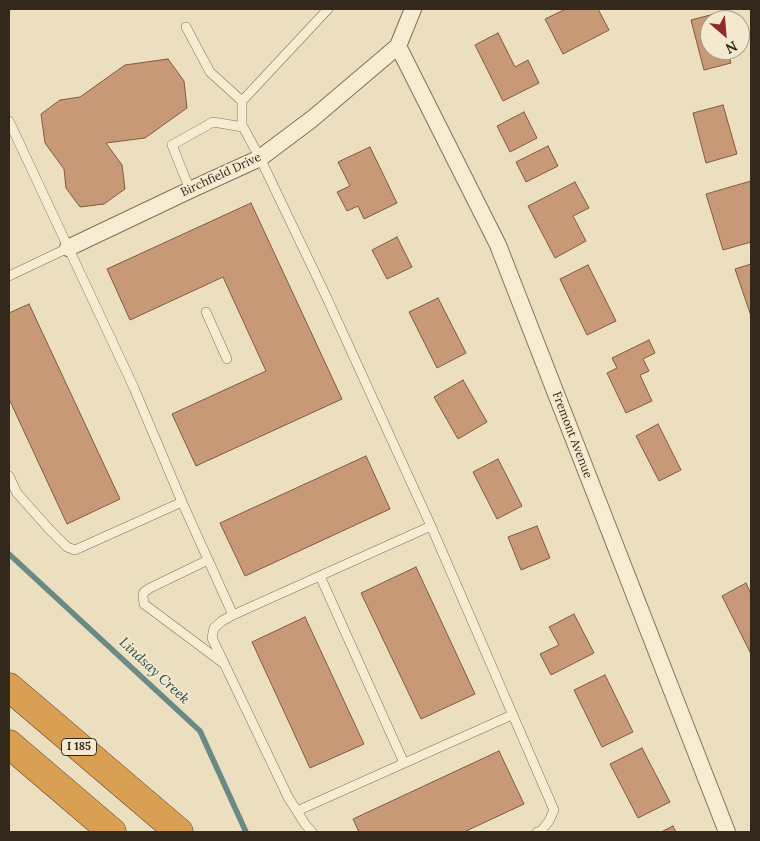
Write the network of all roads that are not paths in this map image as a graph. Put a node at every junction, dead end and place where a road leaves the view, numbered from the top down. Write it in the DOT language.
graph roads {
  1 [pos="328,9"];
  2 [pos="413,9"];
  3 [pos="186,27"];
  4 [pos="398,46"];
  5 [pos="242,101"];
  6 [pos="9,121"];
  7 [pos="243,127"];
  8 [pos="260,158"];
  9 [pos="190,190"];
  10 [pos="68,248"];
  11 [pos="9,276"];
  12 [pos="206,312"];
  13 [pos="227,359"];
  14 [pos="9,476"];
  15 [pos="182,502"];
  16 [pos="431,526"];
  17 [pos="208,560"];
  18 [pos="320,576"];
  19 [pos="233,615"];
  20 [pos="225,664"];
  21 [pos="9,666"];
  22 [pos="9,687"];
  23 [pos="512,714"];
  24 [pos="9,744"];
  25 [pos="404,763"];
  26 [pos="9,768"];
  27 [pos="148,807"];
  28 [pos="297,811"];
  29 [pos="99,832"];
  30 [pos="112,832"];
  31 [pos="179,832"];
  32 [pos="312,832"];
  33 [pos="537,832"];
  34 [pos="727,832"];
  1 -- 5 [label="lane"];
  2 -- 4 [label="street, Birchfield Drive"];
  3 -- 5 [label="lane"];
  4 -- 8 [label="street, Birchfield Drive"];
  4 -- 34 [label="street, Fremont Avenue"];
  5 -- 7 [label="lane"];
  6 -- 10 [label="lane"];
  7 -- 8 [label="lane"];
  7 -- 9 [label="lane"];
  8 -- 9 [label="street, Birchfield Drive"];
  8 -- 16 [label="lane"];
  9 -- 10 [label="street, Birchfield Drive"];
  10 -- 11 [label="lane"];
  10 -- 15 [label="lane"];
  12 -- 13 [label="lane"];
  14 -- 15 [label="lane"];
  15 -- 17 [label="lane"];
  16 -- 18 [label="lane"];
  16 -- 23 [label="lane"];
  17 -- 19 [label="lane"];
  17 -- 20 [label="lane"];
  18 -- 19 [label="lane"];
  18 -- 25 [label="lane"];
  19 -- 20 [label="lane"];
  20 -- 28 [label="lane"];
  21 -- 27 [label="highway"];
  22 -- 27 [label="highway, I 185"];
  23 -- 25 [label="lane"];
  23 -- 33 [label="lane"];
  24 -- 30 [label="highway"];
  25 -- 28 [label="lane"];
  26 -- 29 [label="highway"];
  27 -- 31 [label="highway, I 185"];
  28 -- 32 [label="lane"];
}
